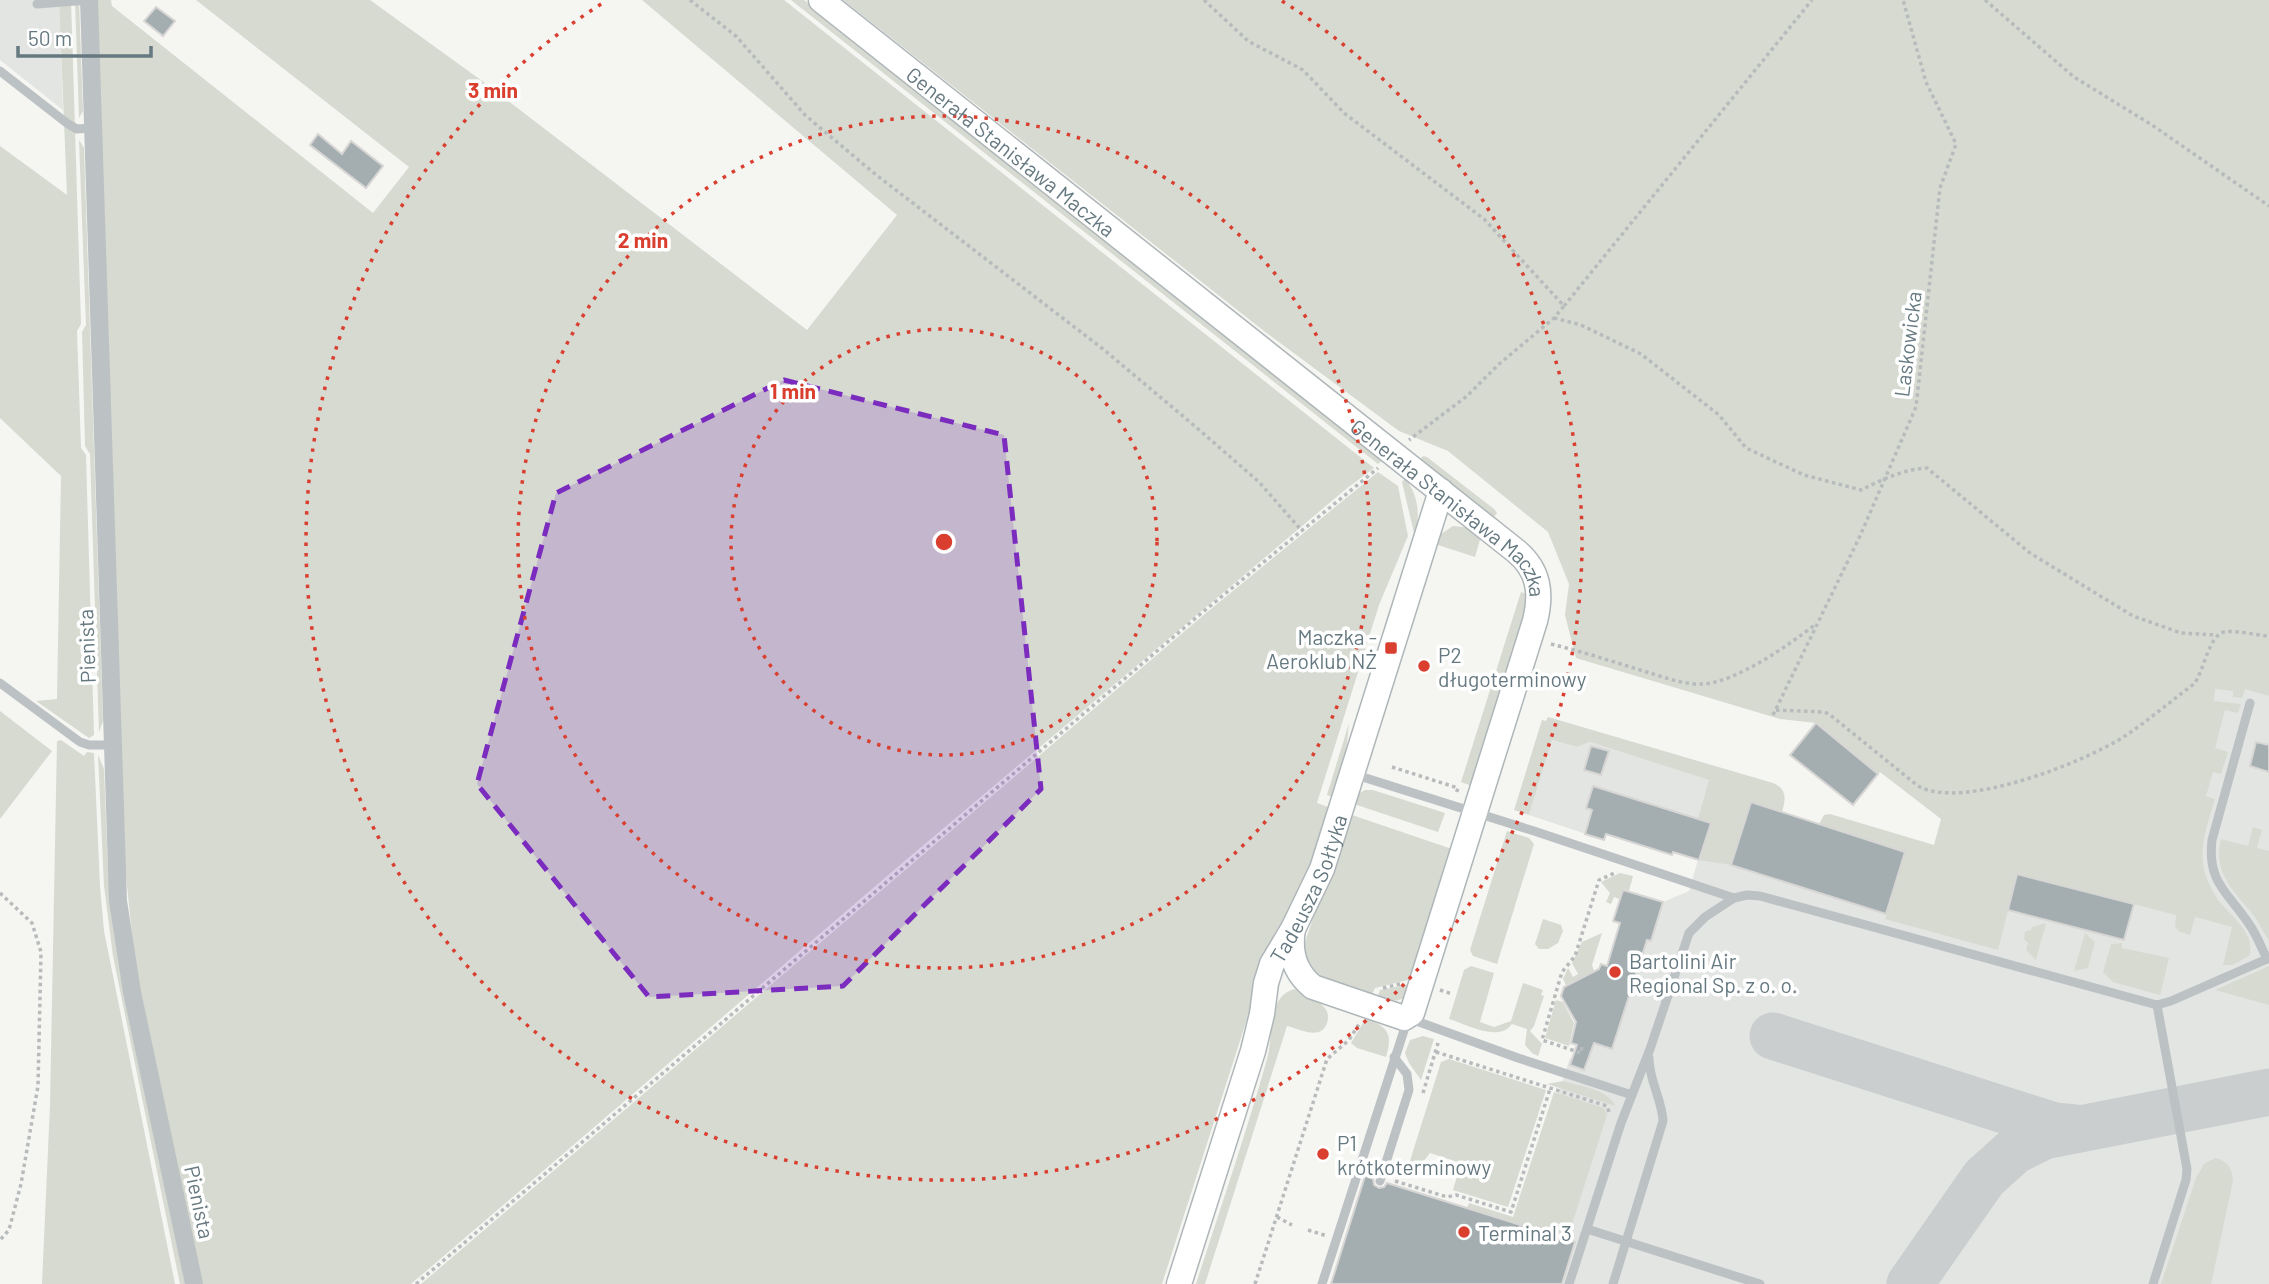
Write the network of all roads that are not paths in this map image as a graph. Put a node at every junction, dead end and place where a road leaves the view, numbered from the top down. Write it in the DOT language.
graph roads {
  1 [pos="89,0"];
  2 [pos="821,0"];
  3 [pos="37,4"];
  4 [pos="0,71"];
  5 [pos="92,128"];
  6 [pos="1441,491"];
  7 [pos="0,683"];
  8 [pos="2250,703"];
  9 [pos="112,745"];
  10 [pos="1352,774"];
  11 [pos="1475,812"];
  12 [pos="1734,898"];
  13 [pos="1293,929"];
  14 [pos="2268,959"];
  15 [pos="1306,982"];
  16 [pos="2157,1005"];
  17 [pos="1262,1014"];
  18 [pos="1408,1017"];
  19 [pos="1650,1049"];
  20 [pos="1394,1057"];
  21 [pos="1632,1095"];
  22 [pos="1380,1181"];
  23 [pos="1587,1228"];
  24 [pos="1626,1241"];
  25 [pos="194,1284"];
  26 [pos="1179,1284"];
  27 [pos="1322,1284"];
  28 [pos="1569,1284"];
  29 [pos="1613,1284"];
  30 [pos="1760,1284"];
  31 [pos="2153,1284"];
  1 -- 3 [label="lane"];
  1 -- 5 [label="street, Pienista"];
  2 -- 6 [label="street, Generała Stanisława Maczka"];
  4 -- 5 [label="lane"];
  5 -- 9 [label="street, Pienista"];
  6 -- 10 [label="street, Tadeusza Sołtyka"];
  6 -- 11 [label="street, Generała Stanisława Maczka"];
  7 -- 9 [label="lane"];
  8 -- 14 [label="lane"];
  9 -- 25 [label="street, Pienista"];
  10 -- 11 [label="lane"];
  10 -- 13 [label="street, Tadeusza Sołtyka"];
  11 -- 12 [label="lane"];
  11 -- 18 [label="street, Generała Stanisława Maczka"];
  12 -- 16 [label="lane"];
  12 -- 19 [label="lane"];
  13 -- 15 [label="street"];
  13 -- 17 [label="street, Tadeusza Sołtyka"];
  14 -- 16 [label="lane"];
  15 -- 17 [label="street"];
  15 -- 18 [label="street"];
  16 -- 31 [label="lane"];
  17 -- 26 [label="street, Tadeusza Sołtyka"];
  18 -- 20 [label="lane, Generała Stanisława Maczka"];
  18 -- 21 [label="lane"];
  19 -- 21 [label="lane"];
  19 -- 24 [label="lane"];
  20 -- 22 [label="lane"];
  20 -- 27 [label="lane, Generała Stanisława Maczka"];
  21 -- 23 [label="lane"];
  23 -- 24 [label="lane"];
  23 -- 28 [label="lane"];
  24 -- 29 [label="lane"];
  24 -- 30 [label="lane"];
}
